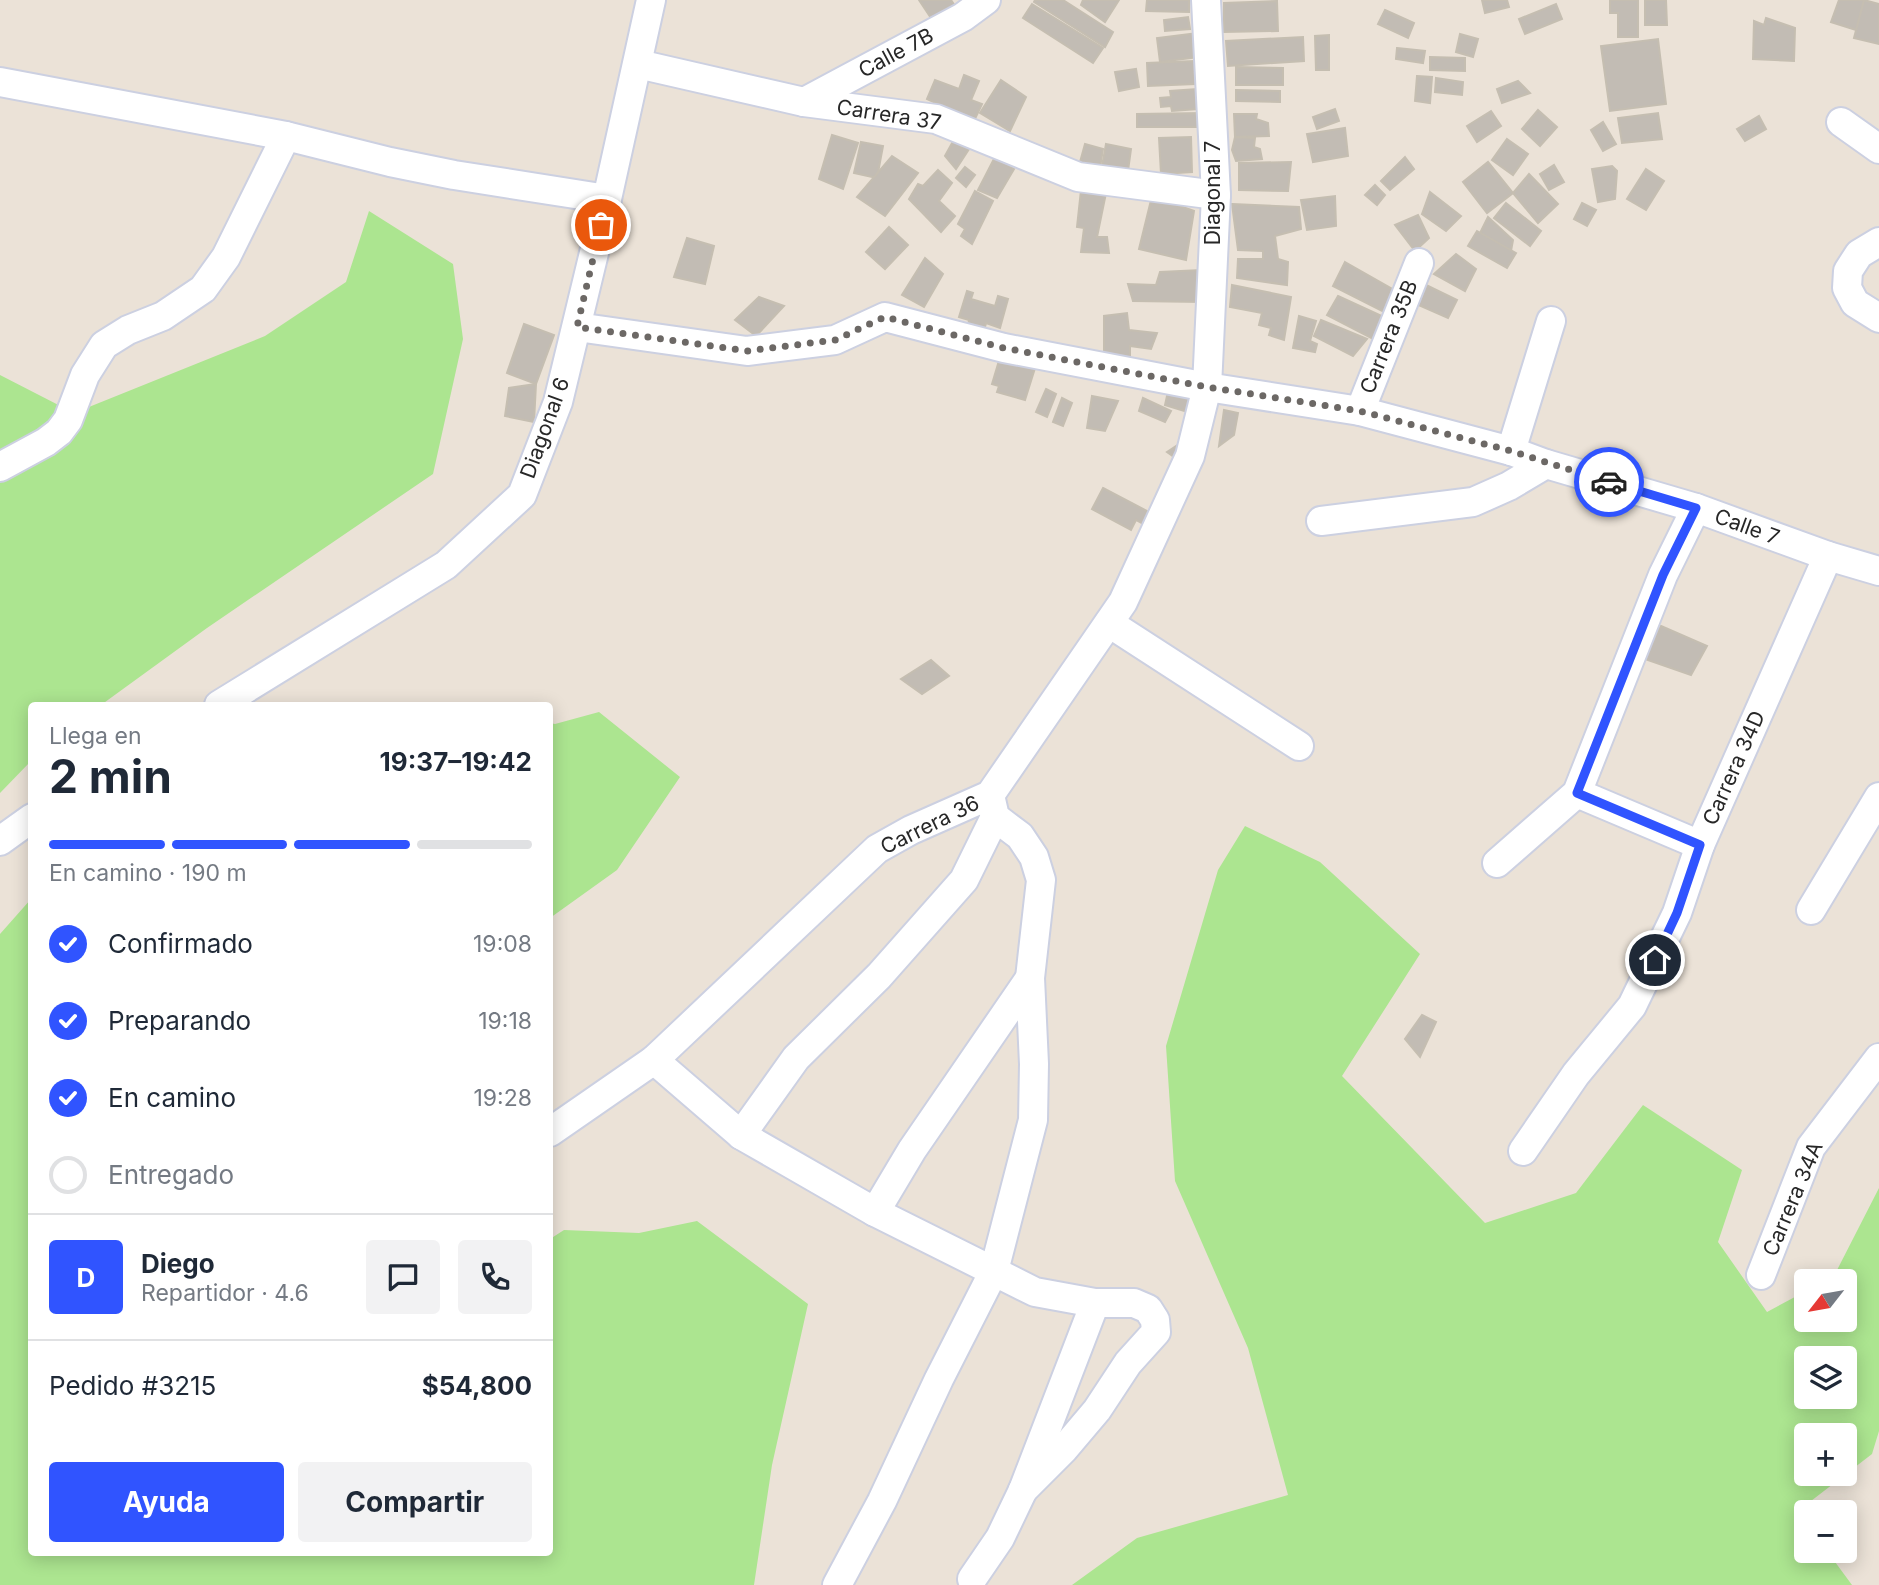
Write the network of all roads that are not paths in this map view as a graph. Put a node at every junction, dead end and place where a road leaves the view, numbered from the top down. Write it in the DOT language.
graph roads {
  1 [pos="651,0"];
  2 [pos="986,0"];
  3 [pos="1206,0"];
  4 [pos="638,64"];
  5 [pos="0,82"];
  6 [pos="804,102"];
  7 [pos="1841,122"];
  8 [pos="286,136"];
  9 [pos="1879,149"];
  10 [pos="1216,195"];
  11 [pos="607,199"];
  12 [pos="1879,242"];
  13 [pos="1419,262"];
  14 [pos="1879,318"];
  15 [pos="1551,321"];
  16 [pos="577,327"];
  17 [pos="1207,387"];
  18 [pos="1360,411"];
  19 [pos="1511,451"];
  20 [pos="1546,464"];
  21 [pos="0,467"];
  22 [pos="1696,508"];
  23 [pos="1321,521"];
  24 [pos="1828,556"];
  25 [pos="1879,570"];
  26 [pos="1109,623"];
  27 [pos="224,702"];
  28 [pos="1299,746"];
  29 [pos="1577,793"];
  30 [pos="1879,797"];
  31 [pos="993,806"];
  32 [pos="28,821"];
  33 [pos="0,841"];
  34 [pos="1700,845"];
  35 [pos="1497,863"];
  36 [pos="1811,910"];
  37 [pos="1030,978"];
  38 [pos="1879,1058"];
  39 [pos="654,1060"];
  40 [pos="553,1130"];
  41 [pos="741,1135"];
  42 [pos="1523,1152"];
  43 [pos="875,1212"];
  44 [pos="994,1271"];
  45 [pos="1761,1275"];
  46 [pos="1095,1303"];
  47 [pos="1023,1490"];
  48 [pos="972,1579"];
  49 [pos="837,1585"];
  1 -- 4 [label="street, Diagonal 6"];
  2 -- 6 [label="street, Calle 7B"];
  3 -- 10 [label="street, Diagonal 7"];
  4 -- 6 [label="street, Carrera 37"];
  4 -- 11 [label="street, Diagonal 6"];
  5 -- 8 [label="street"];
  6 -- 10 [label="street, Carrera 37"];
  7 -- 9 [label="street"];
  8 -- 11 [label="street"];
  8 -- 21 [label="street"];
  10 -- 17 [label="street, Diagonal 7"];
  11 -- 16 [label="street, Diagonal 6"];
  12 -- 14 [label="street"];
  13 -- 18 [label="street, Carrera 35B"];
  15 -- 19 [label="street"];
  16 -- 17 [label="street, Calle 7"];
  16 -- 27 [label="street, Diagonal 6"];
  17 -- 18 [label="street, Calle 7"];
  17 -- 26 [label="street, Carrera 36"];
  18 -- 19 [label="street, Calle 7"];
  19 -- 20 [label="street, Calle 7"];
  20 -- 22 [label="street, Calle 7"];
  20 -- 23 [label="street"];
  22 -- 24 [label="street, Calle 7"];
  22 -- 29 [label="street"];
  24 -- 25 [label="street, Calle 7"];
  24 -- 34 [label="street, Carrera 34D"];
  26 -- 28 [label="street"];
  26 -- 31 [label="street, Carrera 36"];
  29 -- 34 [label="street"];
  29 -- 35 [label="street"];
  30 -- 36 [label="street"];
  31 -- 37 [label="street"];
  31 -- 39 [label="street, Carrera 36"];
  31 -- 41 [label="street"];
  32 -- 33 [label="street"];
  34 -- 42 [label="street, Carrera 34D"];
  37 -- 43 [label="street"];
  37 -- 44 [label="street"];
  38 -- 45 [label="street, Carrera 34A"];
  39 -- 40 [label="street, Carrera 36"];
  39 -- 41 [label="street"];
  41 -- 43 [label="street"];
  43 -- 44 [label="street"];
  44 -- 46 [label="street"];
  44 -- 49 [label="street"];
  46 -- 47 [label="street"];
  46 -- 47 [label="street"];
  47 -- 48 [label="street"];
}
